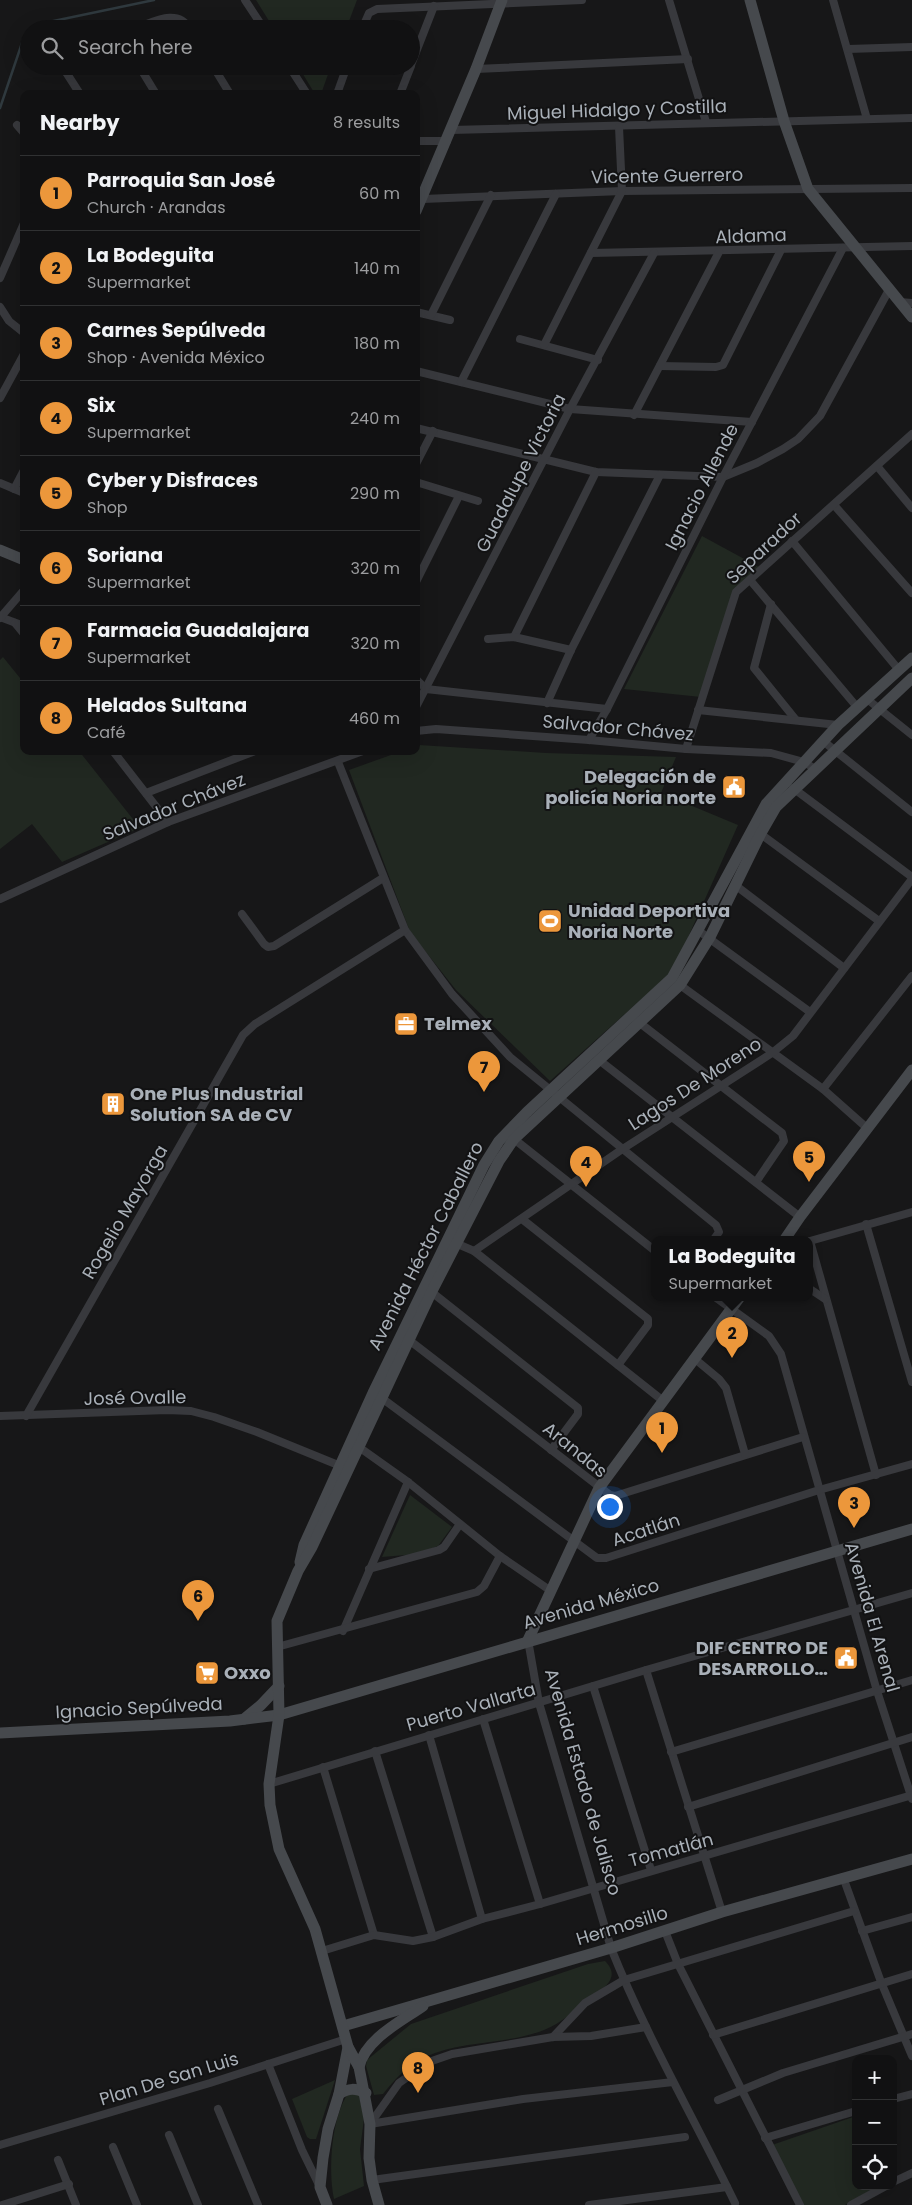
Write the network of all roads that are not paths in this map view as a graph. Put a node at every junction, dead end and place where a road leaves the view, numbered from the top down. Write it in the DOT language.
graph roads {
  1 [pos="245,0"];
  2 [pos="582,0"];
  3 [pos="669,0"];
  4 [pos="750,0"];
  5 [pos="833,0"];
  6 [pos="502,2"];
  7 [pos="434,6"];
  8 [pos="160,20"];
  9 [pos="183,20"];
  10 [pos="258,20"];
  11 [pos="365,20"];
  12 [pos="420,43"];
  13 [pos="912,47"];
  14 [pos="848,49"];
  15 [pos="688,59"];
  16 [pos="476,69"];
  17 [pos="68,75"];
  18 [pos="144,75"];
  19 [pos="218,75"];
  20 [pos="294,75"];
  21 [pos="344,75"];
  22 [pos="407,75"];
  23 [pos="77,90"];
  24 [pos="154,90"];
  25 [pos="228,90"];
  26 [pos="304,90"];
  27 [pos="338,90"];
  28 [pos="402,90"];
  29 [pos="912,118"];
  30 [pos="867,119"];
  31 [pos="784,121"];
  32 [pos="706,122"];
  33 [pos="17,125"];
  34 [pos="619,127"];
  35 [pos="20,129"];
  36 [pos="449,135"];
  37 [pos="420,140"];
  38 [pos="912,188"];
  39 [pos="808,190"];
  40 [pos="622,191"];
  41 [pos="556,194"];
  42 [pos="491,195"];
  43 [pos="423,199"];
  44 [pos="420,205"];
  45 [pos="20,232"];
  46 [pos="912,246"];
  47 [pos="849,247"];
  48 [pos="781,250"];
  49 [pos="719,252"];
  50 [pos="591,253"];
  51 [pos="654,253"];
  52 [pos="0,278"];
  53 [pos="890,288"];
  54 [pos="906,302"];
  55 [pos="0,307"];
  56 [pos="420,313"];
  57 [pos="431,315"];
  58 [pos="912,317"];
  59 [pos="450,320"];
  60 [pos="20,330"];
  61 [pos="520,339"];
  62 [pos="544,345"];
  63 [pos="598,360"];
  64 [pos="20,361"];
  65 [pos="660,366"];
  66 [pos="420,372"];
  67 [pos="461,382"];
  68 [pos="0,398"];
  69 [pos="570,409"];
  70 [pos="634,415"];
  71 [pos="752,422"];
  72 [pos="420,429"];
  73 [pos="433,432"];
  74 [pos="912,434"];
  75 [pos="420,456"];
  76 [pos="545,460"];
  77 [pos="877,466"];
  78 [pos="596,472"];
  79 [pos="660,475"];
  80 [pos="723,477"];
  81 [pos="20,478"];
  82 [pos="0,483"];
  83 [pos="420,483"];
  84 [pos="14,489"];
  85 [pos="20,491"];
  86 [pos="459,496"];
  87 [pos="478,501"];
  88 [pos="834,505"];
  89 [pos="912,508"];
  90 [pos="792,541"];
  91 [pos="0,550"];
  92 [pos="20,558"];
  93 [pos="420,574"];
  94 [pos="750,580"];
  95 [pos="912,593"];
  96 [pos="20,595"];
  97 [pos="771,604"];
  98 [pos="0,618"];
  99 [pos="15,623"];
  100 [pos="20,625"];
  101 [pos="20,629"];
  102 [pos="514,638"];
  103 [pos="488,639"];
  104 [pos="571,650"];
  105 [pos="912,658"];
  106 [pos="899,670"];
  107 [pos="912,678"];
  108 [pos="420,683"];
  109 [pos="426,689"];
  110 [pos="867,699"];
  111 [pos="420,700"];
  112 [pos="547,703"];
  113 [pos="858,707"];
  114 [pos="607,709"];
  115 [pos="698,710"];
  116 [pos="879,710"];
  117 [pos="796,720"];
  118 [pos="838,725"];
  119 [pos="420,731"];
  120 [pos="912,735"];
  121 [pos="589,740"];
  122 [pos="823,741"];
  123 [pos="686,750"];
  124 [pos="834,751"];
  125 [pos="116,755"];
  126 [pos="245,755"];
  127 [pos="354,755"];
  128 [pos="338,762"];
  129 [pos="804,762"];
  130 [pos="815,769"];
  131 [pos="789,786"];
  132 [pos="146,793"];
  133 [pos="912,812"];
  134 [pos="168,822"];
  135 [pos="756,831"];
  136 [pos="383,878"];
  137 [pos="912,878"];
  138 [pos="735,885"];
  139 [pos="0,899"];
  140 [pos="242,914"];
  141 [pos="879,921"];
  142 [pos="404,930"];
  143 [pos="699,931"];
  144 [pos="710,937"];
  145 [pos="844,968"];
  146 [pos="912,976"];
  147 [pos="680,986"];
  148 [pos="810,1012"];
  149 [pos="636,1020"];
  150 [pos="772,1053"];
  151 [pos="599,1060"];
  152 [pos="912,1070"];
  153 [pos="722,1085"];
  154 [pos="823,1089"];
  155 [pos="554,1094"];
  156 [pos="672,1117"];
  157 [pos="868,1128"];
  158 [pos="507,1143"];
  159 [pos="622,1150"];
  160 [pos="756,1182"];
  161 [pos="571,1185"];
  162 [pos="912,1212"];
  163 [pos="800,1217"];
  164 [pos="522,1219"];
  165 [pos="866,1224"];
  166 [pos="716,1236"];
  167 [pos="787,1236"];
  168 [pos="813,1240"];
  169 [pos="452,1241"];
  170 [pos="651,1248"];
  171 [pos="474,1251"];
  172 [pos="813,1253"];
  173 [pos="427,1290"];
  174 [pos="813,1292"];
  175 [pos="825,1299"];
  176 [pos="720,1301"];
  177 [pos="737,1301"];
  178 [pos="731,1310"];
  179 [pos="409,1340"];
  180 [pos="695,1359"];
  181 [pos="618,1365"];
  182 [pos="912,1382"];
  183 [pos="377,1395"];
  184 [pos="662,1400"];
  185 [pos="0,1416"];
  186 [pos="26,1416"];
  187 [pos="803,1437"];
  188 [pos="354,1444"];
  189 [pos="551,1450"];
  190 [pos="745,1454"];
  191 [pos="912,1464"];
  192 [pos="344,1468"];
  193 [pos="876,1475"];
  194 [pos="408,1482"];
  195 [pos="599,1488"];
  196 [pos="820,1490"];
  197 [pos="460,1524"];
  198 [pos="912,1529"];
  199 [pos="574,1540"];
  200 [pos="838,1550"];
  201 [pos="500,1556"];
  202 [pos="369,1569"];
  203 [pos="551,1591"];
  204 [pos="912,1593"];
  205 [pos="854,1610"];
  206 [pos="342,1631"];
  207 [pos="528,1640"];
  208 [pos="277,1647"];
  209 [pos="646,1670"];
  210 [pos="912,1680"];
  211 [pos="279,1686"];
  212 [pos="593,1686"];
  213 [pos="877,1691"];
  214 [pos="539,1703"];
  215 [pos="279,1715"];
  216 [pos="483,1719"];
  217 [pos="242,1720"];
  218 [pos="0,1733"];
  219 [pos="429,1735"];
  220 [pos="912,1737"];
  221 [pos="893,1743"];
  222 [pos="376,1751"];
  223 [pos="671,1752"];
  224 [pos="323,1767"];
  225 [pos="269,1784"];
  226 [pos="912,1797"];
  227 [pos="688,1807"];
  228 [pos="704,1857"];
  229 [pos="912,1859"];
  230 [pos="650,1870"];
  231 [pos="843,1877"];
  232 [pos="594,1888"];
  233 [pos="540,1904"];
  234 [pos="854,1911"];
  235 [pos="722,1912"];
  236 [pos="912,1917"];
  237 [pos="482,1918"];
  238 [pos="665,1931"];
  239 [pos="862,1931"];
  240 [pos="374,1936"];
  241 [pos="433,1937"];
  242 [pos="611,1948"];
  243 [pos="322,1951"];
  244 [pos="678,1964"];
  245 [pos="912,1974"];
  246 [pos="624,1980"];
  247 [pos="881,1982"];
  248 [pos="431,2000"];
  249 [pos="343,2026"];
  250 [pos="646,2027"];
  251 [pos="713,2034"];
  252 [pos="908,2035"];
  253 [pos="553,2037"];
  254 [pos="347,2043"];
  255 [pos="912,2056"];
  256 [pos="268,2064"];
  257 [pos="359,2067"];
  258 [pos="672,2082"];
  259 [pos="741,2089"];
  260 [pos="366,2093"];
  261 [pos="339,2094"];
  262 [pos="912,2094"];
  263 [pos="897,2099"];
  264 [pos="718,2100"];
  265 [pos="218,2109"];
  266 [pos="852,2112"];
  267 [pos="370,2124"];
  268 [pos="170,2135"];
  269 [pos="684,2138"];
  270 [pos="765,2138"];
  271 [pos="0,2145"];
  272 [pos="113,2147"];
  273 [pos="58,2160"];
  274 [pos="912,2173"];
  275 [pos="372,2180"];
  276 [pos="897,2180"];
  277 [pos="69,2184"];
  278 [pos="320,2187"];
  279 [pos="727,2187"];
  280 [pos="879,2190"];
  281 [pos="735,2203"];
  282 [pos="2,2205"];
  283 [pos="76,2205"];
  284 [pos="137,2205"];
  285 [pos="198,2205"];
  286 [pos="258,2205"];
  287 [pos="327,2205"];
  288 [pos="379,2205"];
  289 [pos="589,2205"];
  290 [pos="800,2205"];
  291 [pos="851,2205"];
  1 -- 10 [label="street"];
  2 -- 6 [label="street"];
  3 -- 15 [label="street"];
  4 -- 31 [label="main road"];
  5 -- 14 [label="street"];
  6 -- 7 [label="street"];
  6 -- 16 [label="main road"];
  7 -- 11 [label="street"];
  7 -- 12 [label="street"];
  8 -- 9 [label="street"];
  13 -- 14 [label="street"];
  14 -- 30 [label="street"];
  15 -- 16 [label="street"];
  15 -- 32 [label="street"];
  16 -- 36 [label="main road"];
  17 -- 23 [label="street"];
  18 -- 24 [label="street"];
  19 -- 25 [label="street"];
  20 -- 26 [label="street"];
  21 -- 27 [label="street"];
  22 -- 28 [label="street"];
  29 -- 30 [label="street, Miguel Hidalgo y Costilla"];
  30 -- 31 [label="street, Miguel Hidalgo y Costilla"];
  31 -- 32 [label="street, Miguel Hidalgo y Costilla"];
  31 -- 39 [label="main road"];
  32 -- 34 [label="street, Miguel Hidalgo y Costilla"];
  33 -- 35 [label="street"];
  34 -- 36 [label="street, Miguel Hidalgo y Costilla"];
  34 -- 40 [label="street"];
  36 -- 37 [label="street, Miguel Hidalgo y Costilla"];
  36 -- 43 [label="main road"];
  38 -- 39 [label="street, Vicente Guerrero"];
  39 -- 40 [label="street, Vicente Guerrero"];
  39 -- 47 [label="main road"];
  40 -- 41 [label="street, Vicente Guerrero"];
  40 -- 50 [label="street"];
  41 -- 42 [label="street, Vicente Guerrero"];
  41 -- 67 [label="street"];
  42 -- 43 [label="street, Vicente Guerrero"];
  42 -- 57 [label="street"];
  43 -- 44 [label="main road"];
  45 -- 52 [label="street"];
  46 -- 47 [label="street, Aldama"];
  47 -- 48 [label="street, Aldama"];
  47 -- 53 [label="main road"];
  47 -- 71 [label="street, Ignacio Allende"];
  48 -- 49 [label="street, Aldama"];
  48 -- 65 [label="street"];
  49 -- 51 [label="street, Aldama"];
  49 -- 65 [label="street"];
  50 -- 51 [label="street, Aldama"];
  50 -- 62 [label="street"];
  51 -- 63 [label="street, Guadalupe Victoria"];
  53 -- 54 [label="main road"];
  53 -- 80 [label="street"];
  54 -- 58 [label="main road"];
  55 -- 60 [label="street"];
  56 -- 57 [label="street"];
  57 -- 59 [label="street"];
  61 -- 62 [label="street"];
  62 -- 63 [label="street"];
  63 -- 69 [label="street, Guadalupe Victoria"];
  64 -- 68 [label="street"];
  65 -- 70 [label="street"];
  66 -- 67 [label="street"];
  67 -- 69 [label="street"];
  69 -- 70 [label="street"];
  69 -- 76 [label="street, Guadalupe Victoria"];
  70 -- 71 [label="street"];
  71 -- 80 [label="street, Ignacio Allende"];
  72 -- 73 [label="street"];
  73 -- 75 [label="street"];
  73 -- 76 [label="street"];
  74 -- 77 [label="street, Separador"];
  76 -- 78 [label="street"];
  76 -- 109 [label="street, Guadalupe Victoria"];
  77 -- 88 [label="street, Separador"];
  77 -- 89 [label="street"];
  78 -- 79 [label="street"];
  78 -- 102 [label="street"];
  79 -- 80 [label="street"];
  79 -- 104 [label="street"];
  80 -- 114 [label="street, Ignacio Allende"];
  81 -- 84 [label="street"];
  82 -- 84 [label="street"];
  83 -- 86 [label="street"];
  84 -- 85 [label="street"];
  86 -- 87 [label="street"];
  86 -- 93 [label="street"];
  88 -- 90 [label="street, Separador"];
  88 -- 95 [label="street"];
  90 -- 94 [label="street, Separador"];
  90 -- 106 [label="street"];
  91 -- 92 [label="main road"];
  94 -- 97 [label="street"];
  94 -- 115 [label="street, Separador"];
  96 -- 98 [label="street"];
  97 -- 113 [label="street"];
  97 -- 117 [label="street"];
  98 -- 99 [label="street"];
  99 -- 100 [label="street"];
  99 -- 101 [label="street"];
  102 -- 103 [label="street"];
  102 -- 104 [label="street"];
  104 -- 112 [label="street"];
  105 -- 106 [label="main road, Avenida Héctor Caballero"];
  106 -- 110 [label="main road, Avenida Héctor Caballero"];
  107 -- 116 [label="main road, Avenida Héctor Caballero"];
  108 -- 109 [label="street"];
  109 -- 111 [label="street, Guadalupe Victoria"];
  109 -- 112 [label="street"];
  110 -- 113 [label="main road, Avenida Héctor Caballero"];
  110 -- 116 [label="street"];
  112 -- 114 [label="street"];
  113 -- 118 [label="main road, Avenida Héctor Caballero"];
  114 -- 121 [label="street, Ignacio Allende"];
  115 -- 117 [label="street"];
  115 -- 123 [label="street, Separador"];
  116 -- 120 [label="street"];
  116 -- 124 [label="main road, Avenida Héctor Caballero"];
  117 -- 118 [label="street"];
  118 -- 122 [label="main road, Avenida Héctor Caballero"];
  119 -- 121 [label="street, Salvador Chávez"];
  121 -- 123 [label="street, Salvador Chávez"];
  122 -- 124 [label="street"];
  122 -- 129 [label="main road, Avenida Héctor Caballero"];
  123 -- 129 [label="street, Salvador Chávez"];
  124 -- 130 [label="main road, Avenida Héctor Caballero"];
  124 -- 133 [label="street"];
  125 -- 132 [label="street"];
  126 -- 132 [label="street"];
  127 -- 128 [label="street, Salvador Chávez"];
  128 -- 134 [label="street, Salvador Chávez"];
  128 -- 136 [label="street"];
  129 -- 130 [label="street, Salvador Chávez"];
  129 -- 131 [label="main road, Avenida Héctor Caballero"];
  130 -- 131 [label="main road, Avenida Héctor Caballero"];
  131 -- 135 [label="main road, Avenida Héctor Caballero"];
  131 -- 137 [label="street"];
  132 -- 134 [label="street"];
  134 -- 139 [label="street, Salvador Chávez"];
  135 -- 138 [label="main road, Avenida Héctor Caballero"];
  135 -- 141 [label="street"];
  135 -- 143 [label="main road, Avenida Héctor Caballero"];
  136 -- 140 [label="street"];
  136 -- 142 [label="street"];
  137 -- 141 [label="street, Lagos De Moreno"];
  138 -- 144 [label="main road, Avenida Héctor Caballero"];
  138 -- 145 [label="street"];
  141 -- 145 [label="street, Lagos De Moreno"];
  142 -- 155 [label="street"];
  142 -- 186 [label="street, Rogelio Mayorga"];
  143 -- 144 [label="street"];
  143 -- 149 [label="main road, Avenida Héctor Caballero"];
  144 -- 147 [label="main road, Avenida Héctor Caballero"];
  144 -- 148 [label="street"];
  145 -- 148 [label="street, Lagos De Moreno"];
  146 -- 154 [label="street"];
  147 -- 149 [label="main road, Avenida Héctor Caballero"];
  147 -- 150 [label="street"];
  148 -- 150 [label="street, Lagos De Moreno"];
  149 -- 151 [label="main road, Avenida Héctor Caballero"];
  149 -- 153 [label="street"];
  149 -- 155 [label="main road, Avenida Héctor Caballero"];
  150 -- 153 [label="street, Lagos De Moreno"];
  150 -- 154 [label="street"];
  151 -- 155 [label="main road, Avenida Héctor Caballero"];
  151 -- 156 [label="street"];
  152 -- 157 [label="main road"];
  153 -- 156 [label="street, Lagos De Moreno"];
  153 -- 160 [label="street"];
  154 -- 157 [label="street"];
  155 -- 158 [label="main road, Avenida Héctor Caballero"];
  155 -- 159 [label="street"];
  156 -- 159 [label="street, Lagos De Moreno"];
  156 -- 160 [label="street"];
  157 -- 163 [label="main road"];
  158 -- 161 [label="street"];
  158 -- 169 [label="main road, Avenida Héctor Caballero"];
  159 -- 161 [label="street, Lagos De Moreno"];
  159 -- 166 [label="street"];
  160 -- 163 [label="street"];
  161 -- 164 [label="street, Lagos De Moreno"];
  161 -- 170 [label="street"];
  162 -- 165 [label="street"];
  163 -- 167 [label="main road"];
  164 -- 171 [label="street, Lagos De Moreno"];
  164 -- 181 [label="street"];
  165 -- 168 [label="street"];
  165 -- 182 [label="street"];
  169 -- 171 [label="street"];
  169 -- 173 [label="main road, Avenida Héctor Caballero"];
  171 -- 181 [label="street"];
  172 -- 175 [label="street"];
  173 -- 179 [label="main road, Avenida Héctor Caballero"];
  173 -- 183 [label="main road, Avenida Héctor Caballero"];
  173 -- 189 [label="street"];
  174 -- 175 [label="street"];
  175 -- 193 [label="street"];
  176 -- 178 [label="street, Avenida El Arenal"];
  177 -- 178 [label="main road"];
  178 -- 180 [label="main road"];
  178 -- 187 [label="street, Avenida El Arenal"];
  179 -- 183 [label="main road, Avenida Héctor Caballero"];
  179 -- 189 [label="street, Arandas"];
  180 -- 184 [label="main road"];
  180 -- 190 [label="street"];
  181 -- 184 [label="street"];
  183 -- 188 [label="main road, Avenida Héctor Caballero"];
  183 -- 199 [label="street, Acatlán"];
  184 -- 195 [label="main road"];
  185 -- 186 [label="street, José Ovalle"];
  186 -- 192 [label="street, José Ovalle"];
  187 -- 190 [label="street, Arandas"];
  187 -- 196 [label="street, Avenida El Arenal"];
  188 -- 192 [label="main road, Avenida Héctor Caballero"];
  188 -- 194 [label="street"];
  189 -- 195 [label="street, Arandas"];
  190 -- 195 [label="street, Arandas"];
  191 -- 193 [label="street, Acatlán"];
  192 -- 208 [label="main road, Avenida Héctor Caballero"];
  193 -- 196 [label="street, Acatlán"];
  194 -- 197 [label="street"];
  194 -- 202 [label="street"];
  195 -- 199 [label="main road"];
  196 -- 199 [label="street, Acatlán"];
  196 -- 200 [label="street, Avenida El Arenal"];
  197 -- 201 [label="street"];
  197 -- 202 [label="street"];
  198 -- 200 [label="main road, Avenida México"];
  199 -- 203 [label="main road"];
  200 -- 205 [label="street, Avenida El Arenal"];
  200 -- 207 [label="main road, Avenida México"];
  201 -- 203 [label="street"];
  201 -- 206 [label="street"];
  202 -- 206 [label="street"];
  203 -- 207 [label="main road"];
  204 -- 205 [label="street, Puerto Vallarta"];
  205 -- 209 [label="street, Puerto Vallarta"];
  205 -- 213 [label="street, Avenida El Arenal"];
  206 -- 208 [label="street"];
  207 -- 214 [label="street, Avenida Estado de Jalisco"];
  207 -- 215 [label="main road, Avenida México"];
  208 -- 211 [label="main road, Avenida Héctor Caballero"];
  209 -- 212 [label="street, Puerto Vallarta"];
  209 -- 223 [label="street"];
  210 -- 213 [label="street"];
  211 -- 215 [label="main road, Avenida Héctor Caballero"];
  211 -- 217 [label="main road"];
  212 -- 214 [label="street, Puerto Vallarta"];
  212 -- 230 [label="street"];
  213 -- 221 [label="street, Avenida El Arenal"];
  213 -- 223 [label="street"];
  214 -- 216 [label="street, Puerto Vallarta"];
  214 -- 232 [label="street, Avenida Estado de Jalisco"];
  215 -- 217 [label="main road, Ignacio Sepúlveda"];
  215 -- 225 [label="main road, Avenida Héctor Caballero"];
  216 -- 219 [label="street, Puerto Vallarta"];
  216 -- 233 [label="street"];
  217 -- 218 [label="main road, Ignacio Sepúlveda"];
  219 -- 222 [label="street, Puerto Vallarta"];
  219 -- 237 [label="street"];
  220 -- 221 [label="street"];
  221 -- 226 [label="street, Avenida El Arenal"];
  221 -- 227 [label="street"];
  222 -- 224 [label="street, Puerto Vallarta"];
  222 -- 241 [label="street"];
  223 -- 227 [label="street"];
  224 -- 225 [label="street, Puerto Vallarta"];
  224 -- 240 [label="street"];
  225 -- 243 [label="main road, Avenida Héctor Caballero"];
  226 -- 228 [label="street, Tomatlán"];
  227 -- 228 [label="street"];
  228 -- 230 [label="street, Tomatlán"];
  228 -- 235 [label="street"];
  229 -- 231 [label="main road, Hermosillo"];
  230 -- 232 [label="street, Tomatlán"];
  231 -- 234 [label="street"];
  231 -- 235 [label="main road, Hermosillo"];
  232 -- 233 [label="street, Tomatlán"];
  232 -- 242 [label="street, Avenida Estado de Jalisco"];
  233 -- 237 [label="street, Tomatlán"];
  234 -- 239 [label="street"];
  234 -- 244 [label="street"];
  235 -- 238 [label="main road, Hermosillo"];
  236 -- 239 [label="street"];
  237 -- 241 [label="street, Tomatlán"];
  238 -- 242 [label="main road, Hermosillo"];
  238 -- 244 [label="street"];
  239 -- 247 [label="street"];
  240 -- 241 [label="street, Tomatlán"];
  240 -- 243 [label="street, Tomatlán"];
  242 -- 246 [label="street, Avenida Estado de Jalisco"];
  242 -- 248 [label="main road, Hermosillo"];
  243 -- 249 [label="main road, Avenida Héctor Caballero"];
  244 -- 246 [label="street"];
  244 -- 251 [label="street"];
  245 -- 247 [label="street"];
  246 -- 250 [label="street, Avenida Estado de Jalisco"];
  246 -- 253 [label="street"];
  247 -- 251 [label="street"];
  247 -- 252 [label="street"];
  248 -- 249 [label="main road, Hermosillo"];
  248 -- 257 [label="main road"];
  249 -- 254 [label="main road, Avenida Héctor Caballero"];
  250 -- 253 [label="street"];
  250 -- 258 [label="street, Avenida Estado de Jalisco"];
  251 -- 259 [label="street"];
  252 -- 255 [label="street"];
  252 -- 259 [label="street"];
  253 -- 267 [label="street"];
  254 -- 256 [label="street, Plan De San Luis"];
  254 -- 257 [label="main road"];
  254 -- 261 [label="main road"];
  256 -- 271 [label="street, Plan De San Luis"];
  256 -- 278 [label="street"];
  257 -- 260 [label="main road"];
  258 -- 267 [label="street"];
  258 -- 279 [label="street, Avenida Estado de Jalisco"];
  259 -- 264 [label="street"];
  259 -- 270 [label="street"];
  260 -- 261 [label="main road"];
  260 -- 267 [label="main road"];
  261 -- 278 [label="main road"];
  262 -- 263 [label="street"];
  265 -- 286 [label="street"];
  266 -- 270 [label="street"];
  267 -- 275 [label="main road"];
  268 -- 285 [label="street"];
  269 -- 275 [label="street"];
  270 -- 290 [label="street"];
  272 -- 284 [label="street"];
  273 -- 277 [label="street"];
  274 -- 276 [label="street"];
  275 -- 288 [label="main road"];
  277 -- 282 [label="street"];
  277 -- 283 [label="street"];
  278 -- 287 [label="main road"];
  279 -- 281 [label="street, Avenida Estado de Jalisco"];
  279 -- 289 [label="street"];
  280 -- 291 [label="street"];
}
